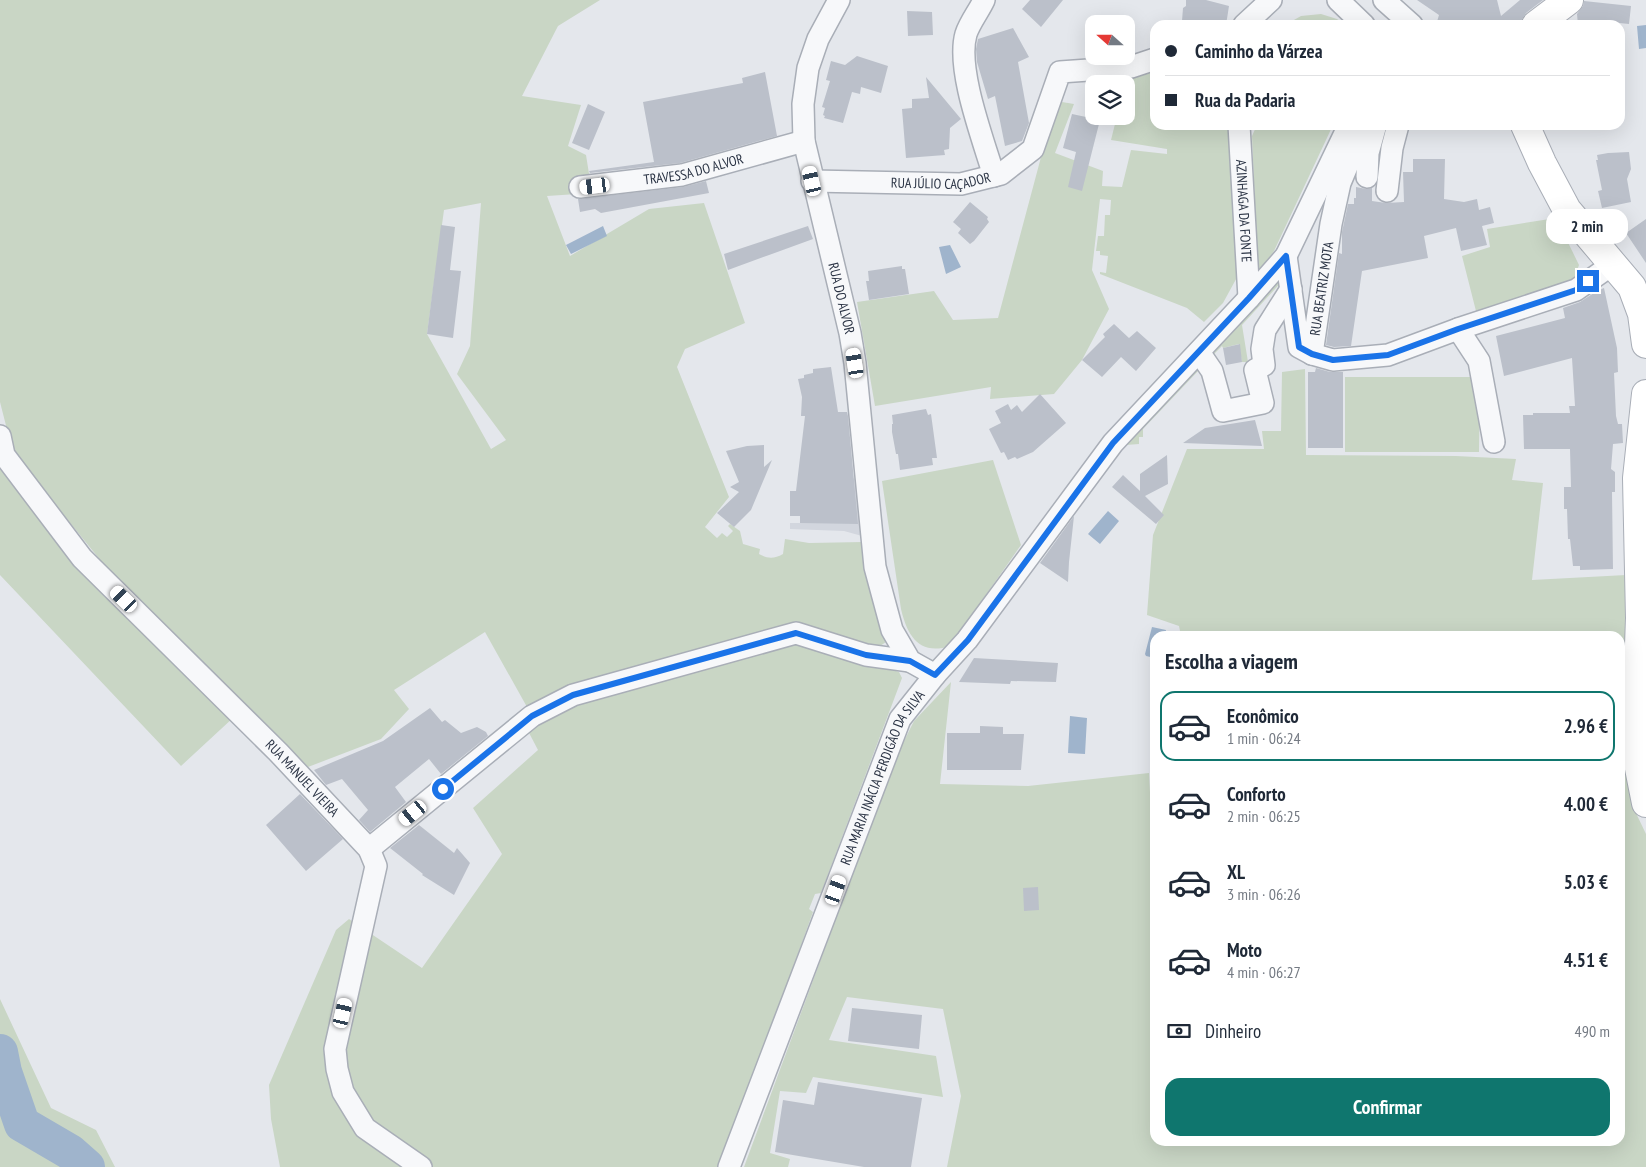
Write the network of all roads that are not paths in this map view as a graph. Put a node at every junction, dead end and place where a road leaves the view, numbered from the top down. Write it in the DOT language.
graph roads {
  1 [pos="839,0"];
  2 [pos="984,0"];
  3 [pos="1338,0"];
  4 [pos="1384,0"];
  5 [pos="1569,0"];
  6 [pos="1268,4"];
  7 [pos="1250,20"];
  8 [pos="1359,20"];
  9 [pos="1406,20"];
  10 [pos="1543,20"];
  11 [pos="1150,60"];
  12 [pos="1239,130"];
  13 [pos="1347,130"];
  14 [pos="1371,130"];
  15 [pos="1374,130"];
  16 [pos="1397,130"];
  17 [pos="1527,130"];
  18 [pos="804,142"];
  19 [pos="994,176"];
  20 [pos="1367,177"];
  21 [pos="812,181"];
  22 [pos="580,187"];
  23 [pos="1387,191"];
  24 [pos="1286,256"];
  25 [pos="1613,264"];
  26 [pos="1291,289"];
  27 [pos="1249,298"];
  28 [pos="1458,329"];
  29 [pos="1646,344"];
  30 [pos="1199,352"];
  31 [pos="1312,354"];
  32 [pos="1646,394"];
  33 [pos="0,436"];
  34 [pos="1494,442"];
  35 [pos="910,661"];
  36 [pos="935,675"];
  37 [pos="1646,803"];
  38 [pos="369,849"];
  39 [pos="421,1167"];
  40 [pos="729,1167"];
  1 -- 18 [label="street, RUA DO ALVOR"];
  2 -- 19 [label="street"];
  3 -- 8 [label="street"];
  4 -- 9 [label="street"];
  5 -- 10 [label="street"];
  6 -- 7 [label="street"];
  11 -- 19 [label="street, RUA JÚLIO CAÇADOR"];
  12 -- 27 [label="street, AZINHAGA DA FONTE"];
  13 -- 24 [label="street, RUA MARIA INÁCIA PERDIGÃO DA SILVA"];
  14 -- 31 [label="street, RUA BEATRIZ MOTA"];
  15 -- 20 [label="street"];
  16 -- 23 [label="street"];
  17 -- 25 [label="street"];
  18 -- 21 [label="street, RUA DO ALVOR"];
  18 -- 22 [label="street, TRAVESSA DO ALVOR"];
  19 -- 21 [label="street, RUA JÚLIO CAÇADOR"];
  21 -- 35 [label="street, RUA DO ALVOR"];
  24 -- 26 [label="street"];
  24 -- 27 [label="street, RUA MARIA INÁCIA PERDIGÃO DA SILVA"];
  25 -- 28 [label="street"];
  25 -- 29 [label="street"];
  26 -- 30 [label="street"];
  26 -- 31 [label="street"];
  27 -- 30 [label="street, RUA MARIA INÁCIA PERDIGÃO DA SILVA"];
  28 -- 31 [label="street"];
  28 -- 34 [label="street"];
  30 -- 36 [label="street, RUA MARIA INÁCIA PERDIGÃO DA SILVA"];
  32 -- 37 [label="street"];
  33 -- 38 [label="street, RUA MANUEL VIEIRA"];
  35 -- 36 [label="street"];
  35 -- 38 [label="street"];
  36 -- 40 [label="street, RUA MARIA INÁCIA PERDIGÃO DA SILVA"];
  38 -- 39 [label="street, RUA MANUEL VIEIRA"];
}
